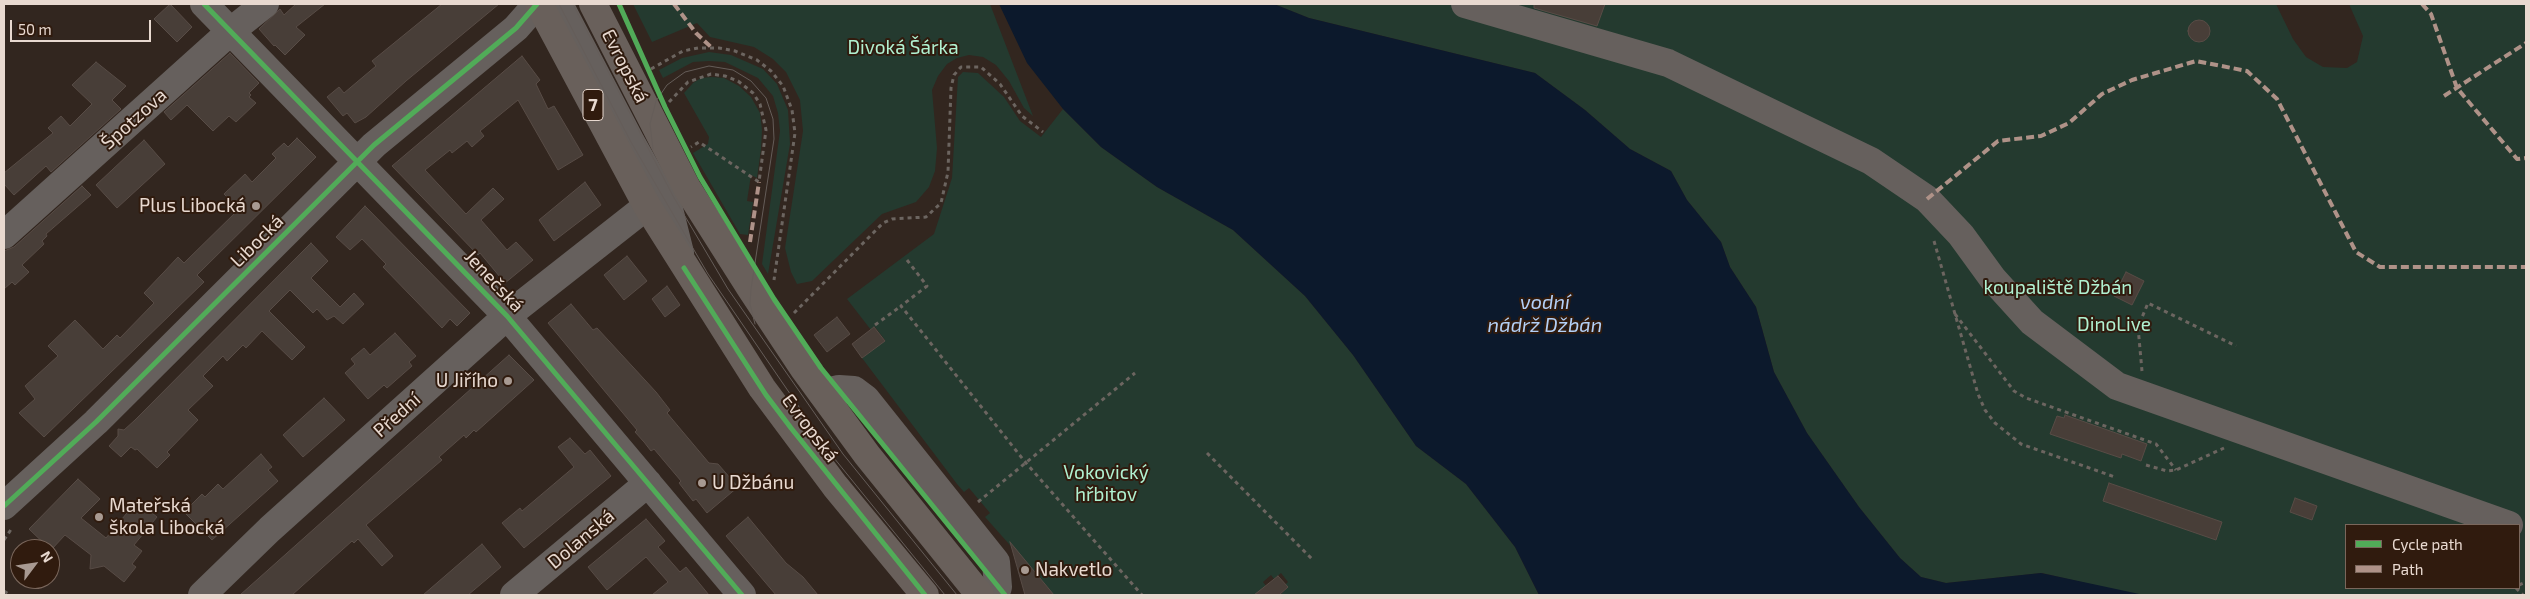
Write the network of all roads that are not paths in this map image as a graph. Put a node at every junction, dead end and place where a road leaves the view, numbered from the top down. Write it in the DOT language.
graph roads {
  1 [pos="204,4"];
  2 [pos="265,4"];
  3 [pos="538,4"];
  4 [pos="559,4"];
  5 [pos="573,4"];
  6 [pos="593,4"];
  7 [pos="1465,4"];
  8 [pos="231,31"];
  9 [pos="683,156"];
  10 [pos="359,161"];
  11 [pos="647,206"];
  12 [pos="4,235"];
  13 [pos="684,268"];
  14 [pos="507,316"];
  15 [pos="822,393"];
  16 [pos="648,483"];
  17 [pos="7,512"];
  18 [pos="2506,524"];
  19 [pos="202,595"];
  20 [pos="514,595"];
  21 [pos="742,595"];
  22 [pos="925,595"];
  23 [pos="980,595"];
  24 [pos="995,595"];
  1 -- 8 [label="street, Jenečská"];
  2 -- 8 [label="street, Špotzova"];
  3 -- 10 [label="street, Libocká"];
  3 -- 11 [label="main road, Evropská / 7"];
  4 -- 13 [label="street"];
  5 -- 9 [label="street"];
  6 -- 9 [label="main road, Evropská"];
  7 -- 18 [label="street"];
  8 -- 10 [label="street, Jenečská"];
  8 -- 12 [label="street, Špotzova"];
  9 -- 15 [label="main road, Evropská"];
  10 -- 14 [label="street, Jenečská"];
  10 -- 17 [label="street, Libocká"];
  11 -- 13 [label="main road, Evropská / 7"];
  11 -- 14 [label="street, Přední"];
  13 -- 22 [label="main road, Evropská / 7"];
  14 -- 16 [label="street, Jenečská"];
  14 -- 19 [label="street, Přední"];
  15 -- 23 [label="main road, Evropská"];
  15 -- 24 [label="street"];
  16 -- 20 [label="street, Dolanská"];
  16 -- 21 [label="street, Jenečská"];
}
